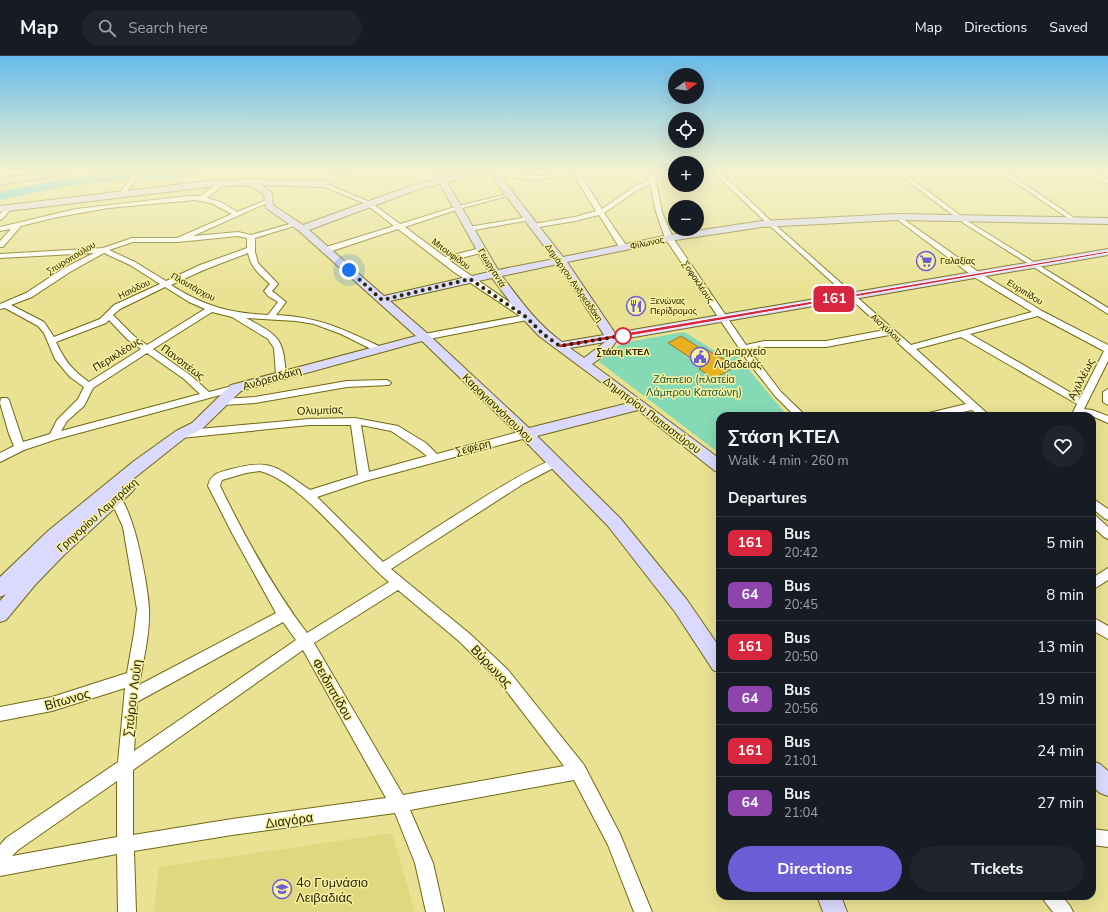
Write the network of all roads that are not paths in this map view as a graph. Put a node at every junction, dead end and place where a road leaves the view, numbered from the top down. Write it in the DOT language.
graph roads {
  1 [pos="36,212"];
  2 [pos="76,212"];
  3 [pos="232,212"];
  4 [pos="241,212"];
  5 [pos="278,212"];
  6 [pos="341,212"];
  7 [pos="380,212"];
  8 [pos="444,212"];
  9 [pos="459,212"];
  10 [pos="523,212"];
  11 [pos="600,212"];
  12 [pos="660,212"];
  13 [pos="753,212"];
  14 [pos="758,212"];
  15 [pos="952,212"];
  16 [pos="1062,212"];
  17 [pos="236,214"];
  18 [pos="896,217"];
  19 [pos="960,218"];
  20 [pos="38,220"];
  21 [pos="1076,221"];
  22 [pos="1108,221"];
  23 [pos="531,222"];
  24 [pos="770,223"];
  25 [pos="18,226"];
  26 [pos="298,226"];
  27 [pos="399,226"];
  28 [pos="0,229"];
  29 [pos="469,229"];
  30 [pos="251,237"];
  31 [pos="669,238"];
  32 [pos="178,240"];
  33 [pos="0,245"];
  34 [pos="624,248"];
  35 [pos="102,250"];
  36 [pos="250,250"];
  37 [pos="326,250"];
  38 [pos="482,250"];
  39 [pos="1108,252"];
  40 [pos="0,256"];
  41 [pos="444,260"];
  42 [pos="561,261"];
  43 [pos="1032,265"];
  44 [pos="495,274"];
  45 [pos="977,275"];
  46 [pos="470,279"];
  47 [pos="166,284"];
  48 [pos="851,296"];
  49 [pos="382,300"];
  50 [pos="2,306"];
  51 [pos="211,309"];
  52 [pos="1108,312"];
  53 [pos="1039,313"];
  54 [pos="235,315"];
  55 [pos="109,316"];
  56 [pos="270,317"];
  57 [pos="526,317"];
  58 [pos="723,319"];
  59 [pos="890,332"];
  60 [pos="961,333"];
  61 [pos="424,337"];
  62 [pos="612,338"];
  63 [pos="51,341"];
  64 [pos="560,346"];
  65 [pos="743,348"];
  66 [pos="909,348"];
  67 [pos="378,349"];
  68 [pos="1108,349"];
  69 [pos="147,350"];
  70 [pos="1108,352"];
  71 [pos="584,364"];
  72 [pos="281,375"];
  73 [pos="386,383"];
  74 [pos="89,386"];
  75 [pos="236,388"];
  76 [pos="1108,392"];
  77 [pos="207,396"];
  78 [pos="4,400"];
  79 [pos="223,402"];
  80 [pos="1108,402"];
  81 [pos="1082,403"];
  82 [pos="640,405"];
  83 [pos="974,406"];
  84 [pos="797,412"];
  85 [pos="947,412"];
  86 [pos="981,412"];
  87 [pos="1078,412"];
  88 [pos="1096,415"];
  89 [pos="1108,420"];
  90 [pos="355,422"];
  91 [pos="197,430"];
  92 [pos="526,434"];
  93 [pos="55,436"];
  94 [pos="20,447"];
  95 [pos="434,457"];
  96 [pos="0,458"];
  97 [pos="554,462"];
  98 [pos="716,464"];
  99 [pos="364,476"];
  100 [pos="218,477"];
  101 [pos="113,495"];
  102 [pos="308,495"];
  103 [pos="1096,505"];
  104 [pos="1108,515"];
  105 [pos="1096,523"];
  106 [pos="1108,534"];
  107 [pos="382,568"];
  108 [pos="1108,573"];
  109 [pos="399,582"];
  110 [pos="1096,582"];
  111 [pos="0,589"];
  112 [pos="0,614"];
  113 [pos="285,615"];
  114 [pos="1096,626"];
  115 [pos="1108,633"];
  116 [pos="305,641"];
  117 [pos="716,658"];
  118 [pos="133,678"];
  119 [pos="130,698"];
  120 [pos="0,714"];
  121 [pos="124,765"];
  122 [pos="578,771"];
  123 [pos="1096,775"];
  124 [pos="1108,785"];
  125 [pos="399,804"];
  126 [pos="1096,838"];
  127 [pos="1108,839"];
  128 [pos="126,845"];
  129 [pos="0,857"];
  130 [pos="0,867"];
  131 [pos="830,900"];
  132 [pos="1054,900"];
  133 [pos="127,912"];
  134 [pos="435,912"];
  135 [pos="643,912"];
  136 [pos="835,912"];
  137 [pos="1064,912"];
  1 -- 20 [label="street"];
  2 -- 20 [label="street"];
  3 -- 17 [label="street"];
  4 -- 17 [label="street, Σπυροπούλου"];
  5 -- 26 [label="main road, Καραγιαννόπουλου"];
  6 -- 26 [label="main road"];
  7 -- 27 [label="street, Μπουφίδου"];
  8 -- 27 [label="street"];
  9 -- 29 [label="main road, Γεωργαντά"];
  10 -- 23 [label="main road, Δημάρχου Ανδρεαδάκη"];
  11 -- 23 [label="street"];
  11 -- 34 [label="street"];
  12 -- 31 [label="street, Σοφοκλέους"];
  13 -- 24 [label="street, Αισχύλου"];
  14 -- 24 [label="street, Αισχύλου"];
  15 -- 19 [label="street"];
  16 -- 21 [label="street"];
  17 -- 32 [label="street, Σπυροπούλου"];
  18 -- 19 [label="main road, Φίλωνος"];
  18 -- 24 [label="main road, Φίλωνος"];
  18 -- 45 [label="street, Ευριπίδου"];
  19 -- 21 [label="main road, Φίλωνος"];
  19 -- 43 [label="street"];
  20 -- 25 [label="street"];
  21 -- 22 [label="main road, Φίλωνος"];
  23 -- 29 [label="street"];
  23 -- 42 [label="main road, Δημάρχου Ανδρεαδάκη"];
  24 -- 31 [label="main road, Φίλωνος"];
  24 -- 48 [label="street, Αισχύλου"];
  25 -- 28 [label="street"];
  25 -- 33 [label="street"];
  26 -- 30 [label="street"];
  26 -- 37 [label="main road, Καραγιαννόπουλου"];
  27 -- 37 [label="street"];
  27 -- 41 [label="street, Μπουφίδου"];
  29 -- 38 [label="main road, Γεωργαντά"];
  30 -- 32 [label="street"];
  30 -- 36 [label="street"];
  31 -- 34 [label="main road, Φίλωνος"];
  31 -- 58 [label="street, Σοφοκλέους"];
  32 -- 35 [label="street, Σπυροπούλου"];
  34 -- 42 [label="main road, Φίλωνος"];
  35 -- 40 [label="street, Πλουτάρχου"];
  35 -- 47 [label="street, Πλουτάρχου"];
  35 -- 50 [label="street, Σπυροπούλου"];
  36 -- 47 [label="street, Ησιόδου"];
  36 -- 56 [label="street"];
  37 -- 49 [label="main road, Καραγιαννόπουλου"];
  38 -- 41 [label="street"];
  38 -- 44 [label="main road, Γεωργαντά"];
  39 -- 43 [label="main road"];
  41 -- 46 [label="street, Μπουφίδου"];
  42 -- 44 [label="main road, Φίλωνος"];
  42 -- 62 [label="main road, Δημάρχου Ανδρεαδάκη"];
  43 -- 45 [label="main road"];
  43 -- 52 [label="street"];
  44 -- 46 [label="main road, Φίλωνος"];
  44 -- 57 [label="main road, Γεωργαντά"];
  45 -- 48 [label="main road"];
  45 -- 53 [label="street, Ευριπίδου"];
  46 -- 49 [label="main road, Φίλωνος"];
  46 -- 57 [label="street, Μπουφίδου"];
  47 -- 51 [label="street, Πλουτάρχου"];
  47 -- 55 [label="street, Ησιόδου"];
  48 -- 58 [label="main road"];
  48 -- 59 [label="street, Αισχύλου"];
  49 -- 61 [label="main road, Καραγιαννόπουλου"];
  50 -- 63 [label="street"];
  51 -- 54 [label="street, Πλουτάρχου"];
  51 -- 69 [label="street, Περικλέους"];
  53 -- 60 [label="street"];
  53 -- 68 [label="street, Ευριπίδου"];
  54 -- 56 [label="street, Πλουτάρχου"];
  54 -- 72 [label="street"];
  55 -- 63 [label="street, Ησιόδου"];
  55 -- 69 [label="street, Πανοπέως"];
  56 -- 67 [label="street, Πλουτάρχου"];
  57 -- 61 [label="street, Ανδρεαδάκη"];
  57 -- 64 [label="main road, Γεωργαντά"];
  58 -- 62 [label="main road"];
  58 -- 65 [label="street, Σοφοκλέους"];
  59 -- 65 [label="street"];
  59 -- 66 [label="street, Αισχύλου"];
  60 -- 66 [label="street"];
  60 -- 81 [label="street"];
  61 -- 67 [label="main road, Ανδρεαδάκη"];
  61 -- 92 [label="main road, Καραγιαννόπουλου"];
  62 -- 64 [label="main road"];
  62 -- 71 [label="main road"];
  63 -- 74 [label="street"];
  64 -- 71 [label="main road, Γεωργαντά"];
  65 -- 84 [label="street, Σοφοκλέους"];
  66 -- 83 [label="street, Αισχύλου"];
  67 -- 72 [label="main road, Ανδρεαδάκη"];
  69 -- 74 [label="street, Περικλέους"];
  69 -- 77 [label="street, Πανοπέως"];
  70 -- 81 [label="street, Αχιλλέως"];
  71 -- 82 [label="main road, Δημητρίου Παπασπύρου"];
  72 -- 75 [label="main road, Ανδρεαδάκη"];
  73 -- 79 [label="street"];
  74 -- 93 [label="street, Περικλέους"];
  75 -- 77 [label="street, Ανδρεαδάκη"];
  75 -- 79 [label="main road, Γρηγορίου Λαμπράκη"];
  76 -- 80 [label="street"];
  77 -- 93 [label="street, Ανδρεαδάκη"];
  78 -- 94 [label="street"];
  79 -- 91 [label="main road, Γρηγορίου Λαμπράκη"];
  81 -- 87 [label="street, Αχιλλέως"];
  82 -- 92 [label="main road, Σεφέρη"];
  82 -- 98 [label="main road, Δημητρίου Παπασπύρου"];
  83 -- 85 [label="street"];
  83 -- 86 [label="street, Αισχύλου"];
  88 -- 89 [label="street"];
  90 -- 91 [label="street, Ολυμπίας"];
  90 -- 95 [label="street, Ολυμπίας"];
  90 -- 99 [label="street"];
  91 -- 101 [label="main road, Γρηγορίου Λαμπράκη"];
  91 -- 101 [label="main road, Γρηγορίου Λαμπράκη"];
  92 -- 95 [label="street, Σεφέρη"];
  92 -- 97 [label="main road, Καραγιαννόπουλου"];
  93 -- 94 [label="street, Ανδρεαδάκη"];
  94 -- 96 [label="street, Ανδρεαδάκη"];
  95 -- 99 [label="street, Σεφέρη"];
  97 -- 107 [label="street"];
  97 -- 117 [label="main road, Καραγιαννόπουλου"];
  99 -- 102 [label="street, Σεφέρη"];
  100 -- 102 [label="street, Βύρωνος"];
  100 -- 113 [label="street, Φειδιππίδου"];
  101 -- 111 [label="main road, Γρηγορίου Λαμπράκη"];
  101 -- 112 [label="main road, Γρηγορίου Λαμπράκη"];
  101 -- 118 [label="street, Σπύρου Λούη"];
  102 -- 107 [label="street, Βύρωνος"];
  103 -- 104 [label="street"];
  105 -- 106 [label="street"];
  107 -- 109 [label="street, Βύρωνος"];
  108 -- 110 [label="street"];
  109 -- 116 [label="street"];
  109 -- 122 [label="street, Βύρωνος"];
  113 -- 116 [label="street, Φειδιππίδου"];
  113 -- 119 [label="street"];
  114 -- 115 [label="street"];
  116 -- 121 [label="street"];
  116 -- 125 [label="street, Φειδιππίδου"];
  118 -- 119 [label="street, Σπύρου Λούη"];
  118 -- 120 [label="street, Βίτωνος"];
  119 -- 121 [label="street, Σπύρου Λούη"];
  121 -- 128 [label="street, Σπύρου Λούη"];
  121 -- 129 [label="street"];
  122 -- 125 [label="street, Διαγόρα"];
  122 -- 135 [label="street, Βύρωνος"];
  123 -- 124 [label="main road"];
  125 -- 128 [label="street, Διαγόρα"];
  125 -- 134 [label="street, Φειδιππίδου"];
  126 -- 127 [label="street"];
  128 -- 130 [label="street, Διαγόρα"];
  128 -- 133 [label="street, Σπύρου Λούη"];
  131 -- 136 [label="main road"];
  132 -- 137 [label="street"];
}
